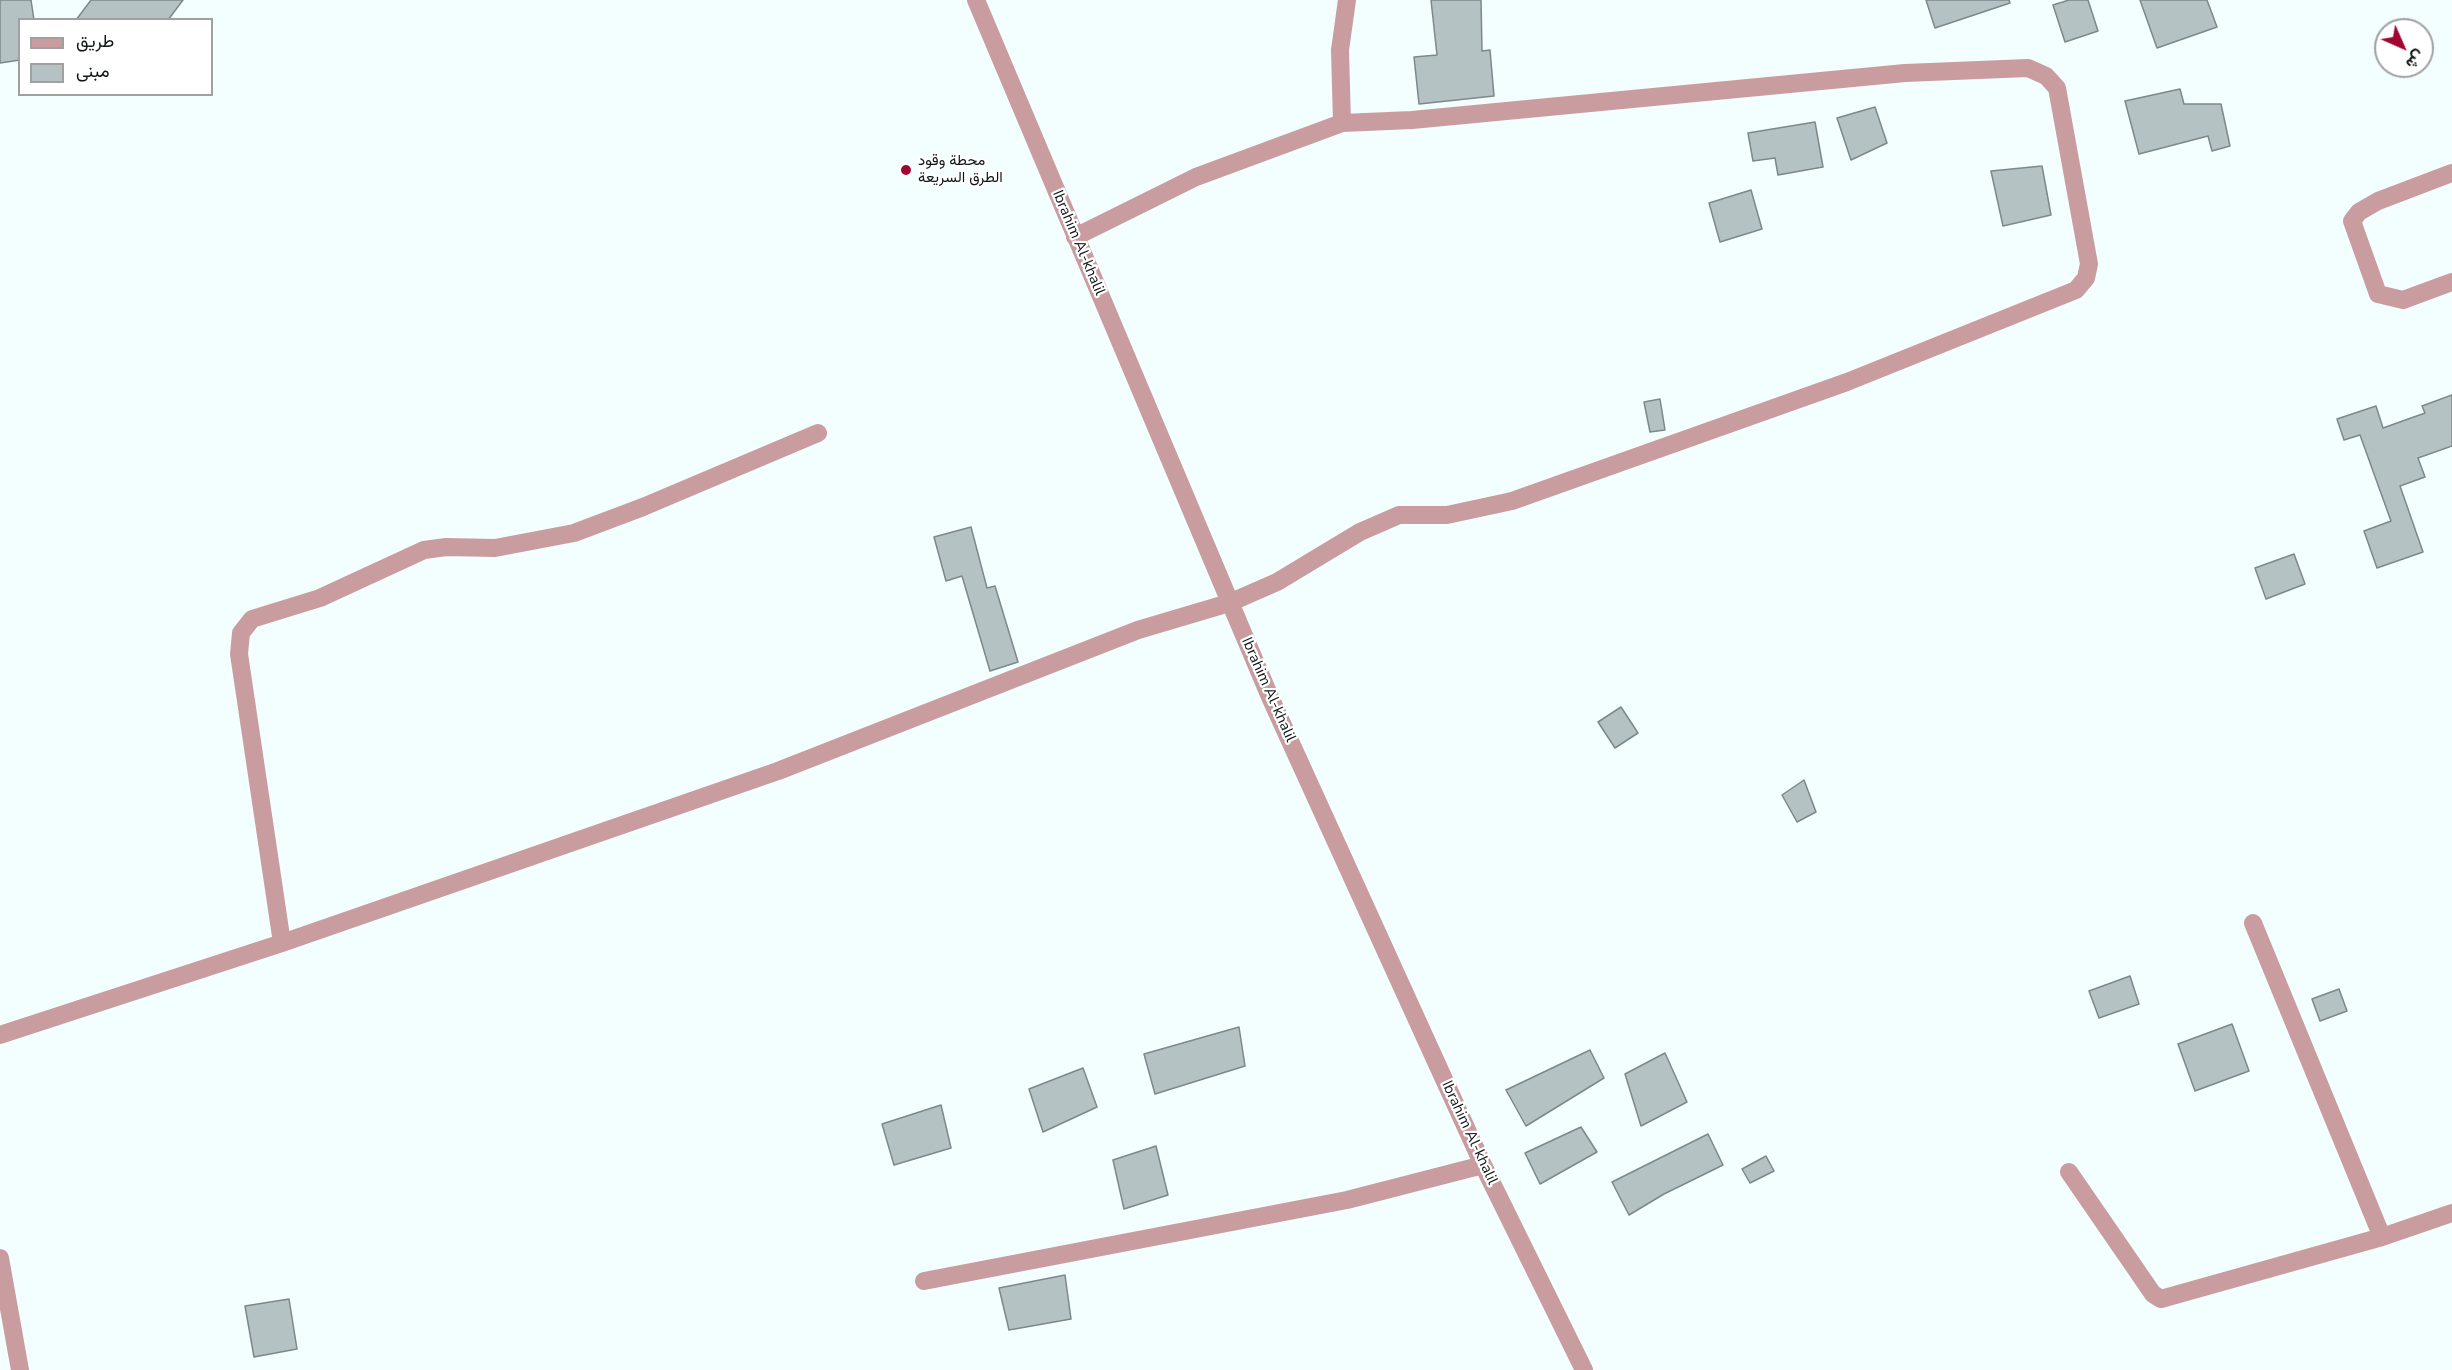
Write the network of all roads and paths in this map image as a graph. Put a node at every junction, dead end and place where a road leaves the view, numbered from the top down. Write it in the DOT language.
graph roads {
  1 [pos="976,0"];
  2 [pos="1347,0"];
  3 [pos="1342,123"];
  4 [pos="2452,173"];
  5 [pos="1075,237"];
  6 [pos="2452,282"];
  7 [pos="818,433"];
  8 [pos="1229,603"];
  9 [pos="2253,923"];
  10 [pos="282,944"];
  11 [pos="0,1035"];
  12 [pos="1483,1165"];
  13 [pos="2069,1172"];
  14 [pos="2452,1213"];
  15 [pos="2382,1237"];
  16 [pos="0,1258"];
  17 [pos="924,1281"];
  18 [pos="20,1370"];
  19 [pos="1584,1370"];
  1 -- 5 [label="street, Ibrahim Al-khalil"];
  2 -- 3 [label="street"];
  3 -- 5 [label="street"];
  3 -- 8 [label="street"];
  4 -- 6 [label="street"];
  5 -- 8 [label="street, Ibrahim Al-khalil"];
  7 -- 10 [label="street"];
  8 -- 10 [label="street"];
  8 -- 12 [label="street, Ibrahim Al-khalil"];
  9 -- 15 [label="street"];
  10 -- 11 [label="street"];
  12 -- 17 [label="street"];
  12 -- 19 [label="street, Ibrahim Al-khalil"];
  13 -- 15 [label="street"];
  14 -- 15 [label="street"];
  16 -- 18 [label="street"];
}
